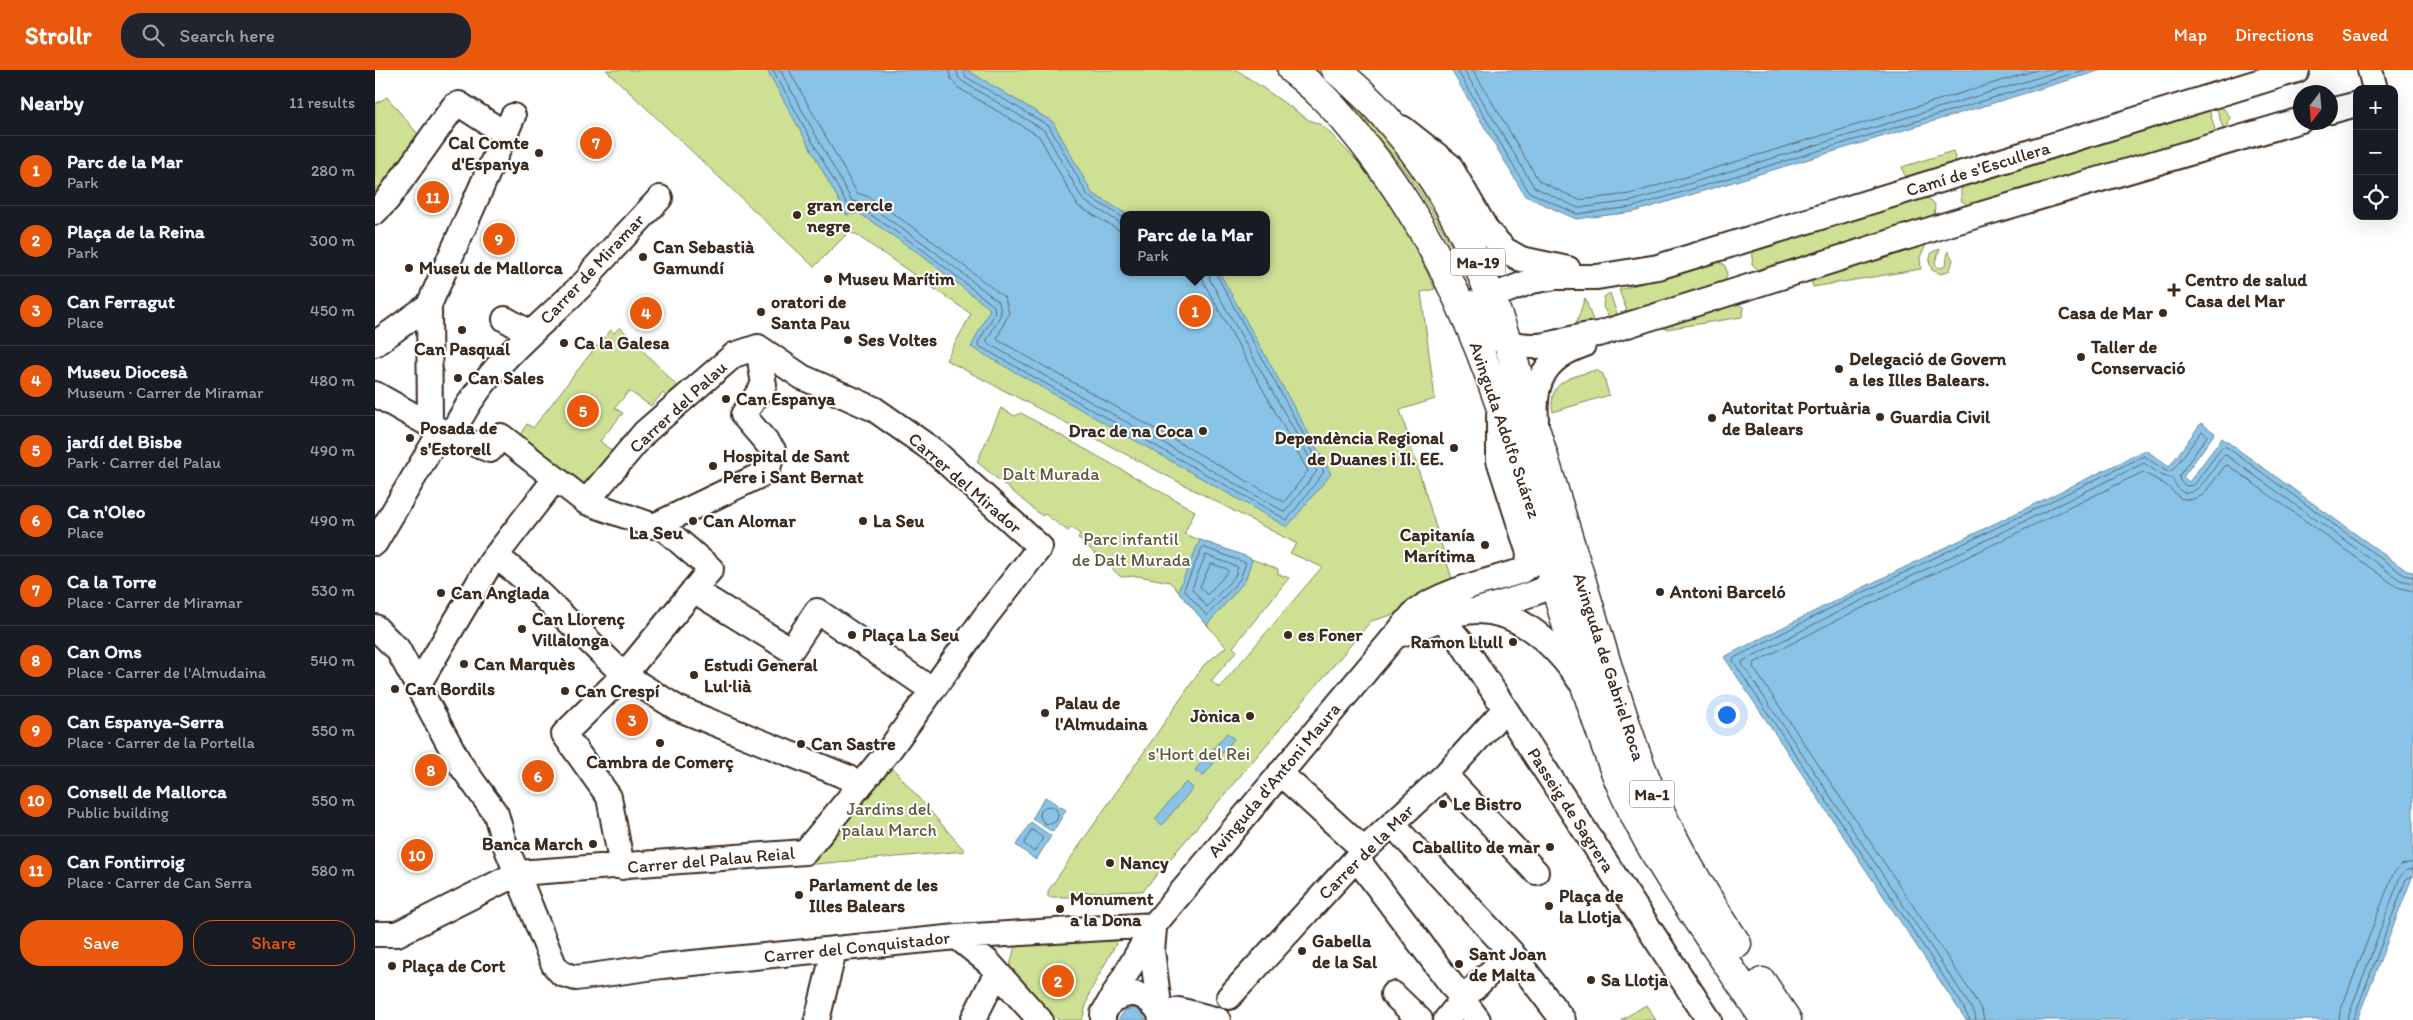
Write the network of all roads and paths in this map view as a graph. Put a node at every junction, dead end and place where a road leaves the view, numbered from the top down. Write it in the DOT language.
graph roads {
  1 [pos="1292,70"];
  2 [pos="1336,70"];
  3 [pos="2297,70"];
  4 [pos="2370,70"];
  5 [pos="2374,85"];
  6 [pos="2353,105"];
  7 [pos="1377,109"];
  8 [pos="2338,109"];
  9 [pos="2293,122"];
  10 [pos="660,198"];
  11 [pos="375,212"];
  12 [pos="1622,273"];
  13 [pos="429,305"];
  14 [pos="1481,318"];
  15 [pos="505,319"];
  16 [pos="530,333"];
  17 [pos="1599,334"];
  18 [pos="1507,342"];
  19 [pos="375,344"];
  20 [pos="759,347"];
  21 [pos="375,394"];
  22 [pos="1499,402"];
  23 [pos="441,430"];
  24 [pos="1537,436"];
  25 [pos="555,479"];
  26 [pos="586,502"];
  27 [pos="659,524"];
  28 [pos="375,543"];
  29 [pos="1558,546"];
  30 [pos="1040,547"];
  31 [pos="496,556"];
  32 [pos="1555,582"];
  33 [pos="695,591"];
  34 [pos="1441,608"];
  35 [pos="1471,612"];
  36 [pos="375,627"];
  37 [pos="623,675"];
  38 [pos="418,685"];
  39 [pos="932,690"];
  40 [pos="1590,696"];
  41 [pos="1505,709"];
  42 [pos="1280,773"];
  43 [pos="1445,775"];
  44 [pos="859,787"];
  45 [pos="1392,824"];
  46 [pos="1361,855"];
  47 [pos="623,867"];
  48 [pos="1536,872"];
  49 [pos="518,873"];
  50 [pos="1154,925"];
  51 [pos="386,934"];
  52 [pos="1010,934"];
  53 [pos="957,937"];
  54 [pos="834,951"];
  55 [pos="1511,952"];
  56 [pos="993,967"];
  57 [pos="1393,994"];
  58 [pos="1463,1000"];
  59 [pos="1107,1010"];
  60 [pos="1219,1012"];
  61 [pos="1160,1015"];
  62 [pos="817,1020"];
  63 [pos="973,1020"];
  64 [pos="1041,1020"];
  65 [pos="1419,1020"];
  66 [pos="1446,1020"];
  67 [pos="1478,1020"];
  68 [pos="1563,1020"];
  69 [pos="1709,1020"];
  70 [pos="1765,1020"];
  71 [pos="1787,1020"];
  1 -- 14 [label="highway, Avinguda Adolfo Suárez / Ma-19"];
  2 -- 7 [label="highway, Avinguda Adolfo Suárez / Ma-19"];
  3 -- 12 [label="street, Camí de s'Escullera"];
  4 -- 5 [label="street"];
  6 -- 8 [label="street"];
  7 -- 12 [label="street"];
  7 -- 14 [label="highway, Avinguda Adolfo Suárez / Ma-19"];
  9 -- 17 [label="street"];
  10 -- 16 [label="street, Carrer de Miramar"];
  11 -- 13 [label="street"];
  12 -- 14 [label="street"];
  13 -- 19 [label="street"];
  13 -- 23 [label="street"];
  14 -- 18 [label="highway, Avinguda Adolfo Suárez / Ma-19"];
  14 -- 22 [label="highway, Avinguda Adolfo Suárez / Ma-19"];
  15 -- 16 [label="street"];
  16 -- 23 [label="street, Carrer de Miramar"];
  17 -- 18 [label="street"];
  17 -- 24 [label="street"];
  18 -- 24 [label="highway, Avinguda Adolfo Suárez / Ma-19"];
  20 -- 26 [label="street, Carrer del Palau"];
  20 -- 27 [label="street"];
  20 -- 30 [label="street, Carrer del Mirador"];
  21 -- 23 [label="street"];
  22 -- 29 [label="highway, Avinguda Adolfo Suárez / Ma-19"];
  22 -- 34 [label="street"];
  23 -- 25 [label="street"];
  23 -- 28 [label="street, Carrer de Miramar"];
  24 -- 29 [label="highway, Avinguda Adolfo Suárez / Ma-19"];
  25 -- 26 [label="street"];
  25 -- 31 [label="street"];
  26 -- 27 [label="street"];
  27 -- 33 [label="street"];
  29 -- 32 [label="highway, Avinguda de Gabriel Roca / Ma-1"];
  29 -- 71 [label="highway, Avinguda de Gabriel Roca / Ma-1"];
  30 -- 39 [label="street, Carrer del Palau Reial"];
  31 -- 37 [label="street"];
  31 -- 38 [label="street"];
  32 -- 35 [label="street"];
  32 -- 40 [label="highway, Avinguda de Gabriel Roca / Ma-1"];
  33 -- 37 [label="street"];
  33 -- 39 [label="street"];
  34 -- 35 [label="street"];
  34 -- 41 [label="street, Passeig de Sagrera"];
  34 -- 42 [label="street, Avinguda d'Antoni Maura"];
  35 -- 40 [label="street"];
  36 -- 38 [label="street"];
  37 -- 44 [label="street"];
  37 -- 47 [label="street"];
  38 -- 49 [label="street"];
  39 -- 44 [label="street, Carrer del Palau Reial"];
  40 -- 70 [label="highway, Avinguda de Gabriel Roca / Ma-1"];
  41 -- 43 [label="street, Carrer de la Mar"];
  41 -- 69 [label="street, Passeig de Sagrera"];
  42 -- 46 [label="street"];
  42 -- 50 [label="street, Avinguda d'Antoni Maura"];
  43 -- 45 [label="street, Carrer de la Mar"];
  43 -- 48 [label="street"];
  44 -- 47 [label="street, Carrer del Palau Reial"];
  45 -- 46 [label="street, Carrer de la Mar"];
  45 -- 55 [label="street"];
  46 -- 58 [label="street"];
  46 -- 60 [label="street, Carrer de la Mar"];
  47 -- 49 [label="street, Carrer del Palau Reial"];
  49 -- 51 [label="street, Carrer del Palau Reial"];
  49 -- 54 [label="street, Carrer del Conquistador"];
  50 -- 52 [label="street, Carrer del Conquistador"];
  50 -- 59 [label="street, Avinguda d'Antoni Maura"];
  50 -- 61 [label="street"];
  52 -- 53 [label="street, Carrer del Conquistador"];
  52 -- 56 [label="street"];
  53 -- 54 [label="street, Carrer del Conquistador"];
  53 -- 56 [label="street"];
  54 -- 62 [label="street"];
  55 -- 58 [label="street"];
  55 -- 68 [label="street"];
  56 -- 63 [label="street"];
  56 -- 64 [label="street"];
  57 -- 65 [label="street"];
  58 -- 66 [label="street"];
  58 -- 67 [label="street"];
  59 -- 61 [label="street"];
  60 -- 61 [label="street"];
}
